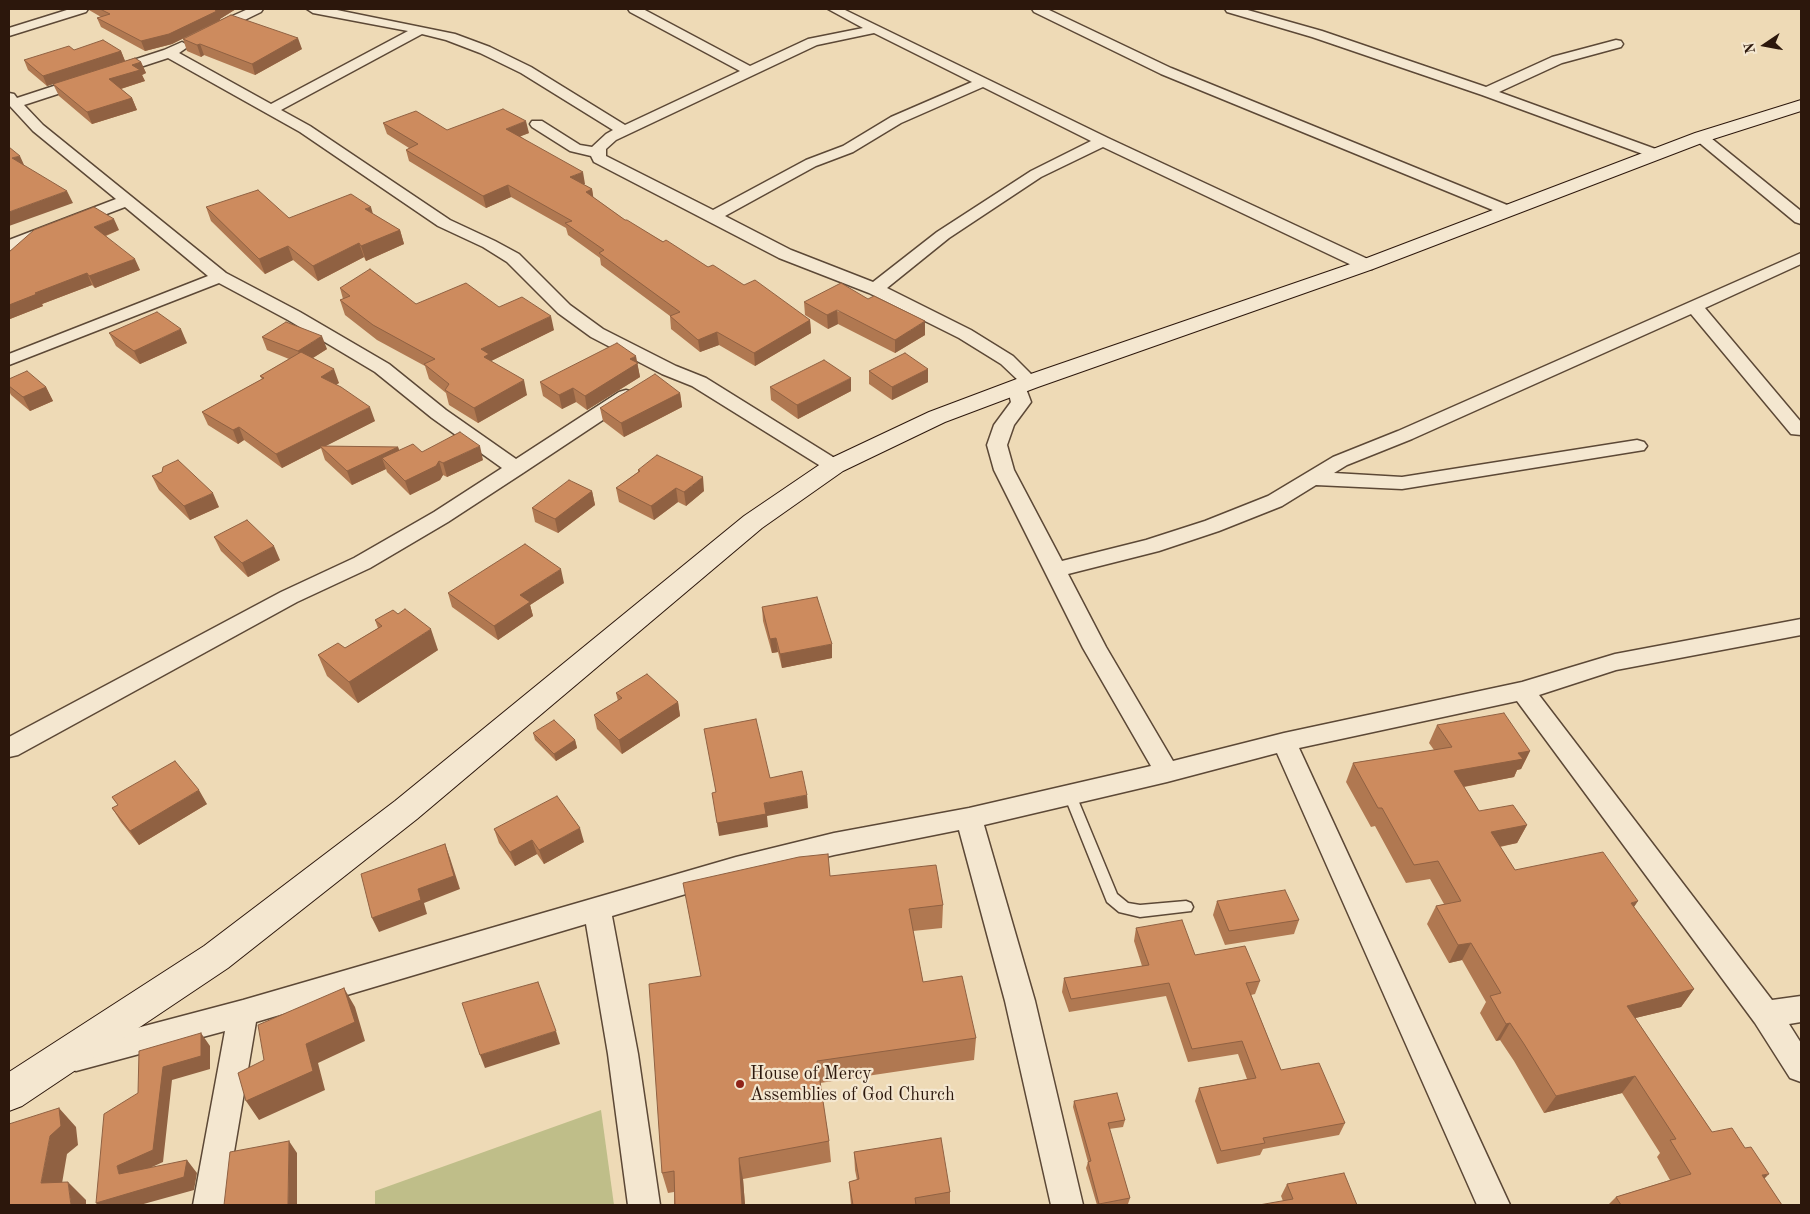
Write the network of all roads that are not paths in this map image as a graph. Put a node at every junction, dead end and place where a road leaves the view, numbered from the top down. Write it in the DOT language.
graph roads {
  1 [pos="82,9"];
  2 [pos="257,9"];
  3 [pos="313,9"];
  4 [pos="634,9"];
  5 [pos="834,9"];
  6 [pos="1038,9"];
  7 [pos="1231,9"];
  8 [pos="876,29"];
  9 [pos="420,30"];
  10 [pos="9,32"];
  11 [pos="1616,44"];
  12 [pos="169,53"];
  13 [pos="750,71"];
  14 [pos="984,82"];
  15 [pos="1487,92"];
  16 [pos="12,100"];
  17 [pos="1801,105"];
  18 [pos="272,109"];
  19 [pos="537,124"];
  20 [pos="623,130"];
  21 [pos="1701,137"];
  22 [pos="1103,141"];
  23 [pos="597,153"];
  24 [pos="1656,154"];
  25 [pos="126,201"];
  26 [pos="1506,210"];
  27 [pos="713,216"];
  28 [pos="1801,219"];
  29 [pos="9,246"];
  30 [pos="1801,258"];
  31 [pos="1366,265"];
  32 [pos="220,277"];
  33 [pos="875,289"];
  34 [pos="1694,306"];
  35 [pos="9,360"];
  36 [pos="653,379"];
  37 [pos="1023,384"];
  38 [pos="1798,430"];
  39 [pos="1636,446"];
  40 [pos="834,466"];
  41 [pos="516,469"];
  42 [pos="1313,478"];
  43 [pos="1056,570"];
  44 [pos="1801,627"];
  45 [pos="1523,691"];
  46 [pos="1284,742"];
  47 [pos="9,748"];
  48 [pos="1168,772"];
  49 [pos="1070,795"];
  50 [pos="969,818"];
  51 [pos="1186,907"];
  52 [pos="597,910"];
  53 [pos="1801,1009"];
  54 [pos="243,1013"];
  55 [pos="1765,1014"];
  56 [pos="58,1062"];
  57 [pos="1801,1068"];
  58 [pos="9,1093"];
  59 [pos="209,1205"];
  60 [pos="644,1205"];
  61 [pos="1067,1205"];
  62 [pos="1494,1205"];
  1 -- 10 [label="street"];
  2 -- 12 [label="street"];
  3 -- 9 [label="street"];
  4 -- 13 [label="street"];
  5 -- 8 [label="street"];
  6 -- 26 [label="street"];
  7 -- 15 [label="street"];
  8 -- 13 [label="street"];
  8 -- 14 [label="street"];
  9 -- 18 [label="street"];
  9 -- 20 [label="street"];
  11 -- 15 [label="street"];
  12 -- 16 [label="street"];
  12 -- 18 [label="street"];
  13 -- 20 [label="street"];
  14 -- 22 [label="street"];
  14 -- 27 [label="street"];
  15 -- 24 [label="street"];
  16 -- 25 [label="street"];
  17 -- 21 [label="street"];
  18 -- 36 [label="street"];
  19 -- 23 [label="street"];
  20 -- 23 [label="street"];
  21 -- 24 [label="street"];
  21 -- 28 [label="street"];
  22 -- 31 [label="street"];
  22 -- 33 [label="street"];
  23 -- 27 [label="street"];
  24 -- 26 [label="street"];
  25 -- 29 [label="street"];
  25 -- 32 [label="street"];
  26 -- 31 [label="street"];
  27 -- 33 [label="street"];
  30 -- 34 [label="street"];
  31 -- 37 [label="street"];
  32 -- 35 [label="street"];
  32 -- 41 [label="street"];
  33 -- 37 [label="street"];
  34 -- 38 [label="street"];
  34 -- 42 [label="street"];
  36 -- 40 [label="street"];
  36 -- 41 [label="street"];
  37 -- 40 [label="street"];
  37 -- 43 [label="street"];
  39 -- 42 [label="street"];
  40 -- 56 [label="street"];
  41 -- 47 [label="street"];
  42 -- 43 [label="street"];
  43 -- 48 [label="street"];
  44 -- 45 [label="street"];
  45 -- 46 [label="street"];
  45 -- 55 [label="street"];
  46 -- 48 [label="street"];
  46 -- 62 [label="street"];
  48 -- 49 [label="street"];
  49 -- 50 [label="street"];
  49 -- 51 [label="lane"];
  50 -- 52 [label="street"];
  50 -- 61 [label="street"];
  52 -- 54 [label="street"];
  52 -- 60 [label="street"];
  53 -- 55 [label="street"];
  54 -- 56 [label="street"];
  54 -- 59 [label="street"];
  55 -- 57 [label="street"];
  56 -- 58 [label="street"];
}
